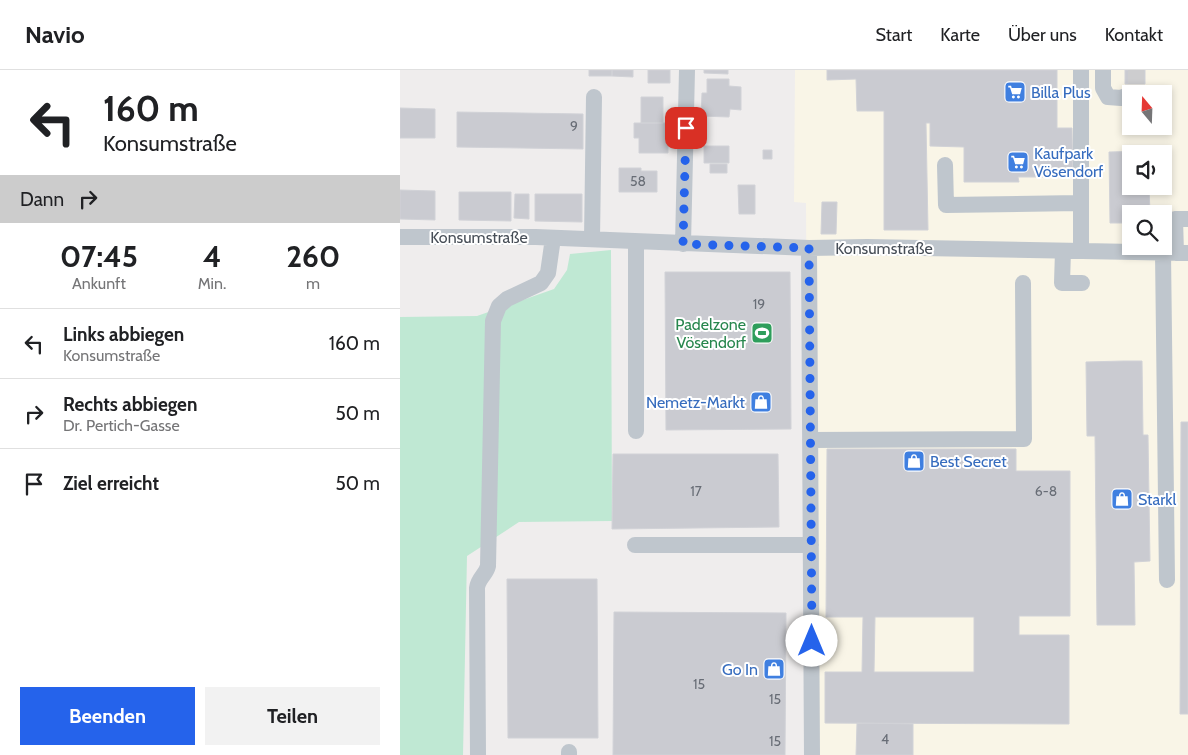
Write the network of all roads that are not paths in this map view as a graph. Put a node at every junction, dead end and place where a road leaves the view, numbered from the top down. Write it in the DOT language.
graph roads {
  1 [pos="687,70"];
  2 [pos="1081,70"];
  3 [pos="1103,70"];
  4 [pos="594,97"];
  5 [pos="1122,97"];
  6 [pos="945,165"];
  7 [pos="1079,202"];
  8 [pos="1188,219"];
  9 [pos="400,237"];
  10 [pos="553,238"];
  11 [pos="592,240"];
  12 [pos="636,242"];
  13 [pos="683,244"];
  14 [pos="809,248"];
  15 [pos="1063,251"];
  16 [pos="1081,251"];
  17 [pos="1175,253"];
  18 [pos="1023,283"];
  19 [pos="1082,283"];
  20 [pos="636,431"];
  21 [pos="810,440"];
  22 [pos="635,545"];
  23 [pos="811,545"];
  24 [pos="1167,580"];
  25 [pos="478,755"];
  26 [pos="812,755"];
  1 -- 13 [label="street"];
  2 -- 7 [label="street"];
  3 -- 5 [label="street"];
  4 -- 11 [label="street"];
  6 -- 7 [label="street"];
  7 -- 16 [label="street"];
  8 -- 17 [label="street"];
  9 -- 10 [label="street, Konsumstraße"];
  10 -- 11 [label="street, Konsumstraße"];
  10 -- 25 [label="street"];
  11 -- 12 [label="street, Konsumstraße"];
  12 -- 13 [label="street, Konsumstraße"];
  12 -- 20 [label="street"];
  13 -- 14 [label="street, Konsumstraße"];
  14 -- 15 [label="street, Konsumstraße"];
  14 -- 21 [label="street"];
  15 -- 16 [label="street, Konsumstraße"];
  15 -- 19 [label="street"];
  16 -- 17 [label="street, Konsumstraße"];
  17 -- 24 [label="street"];
  18 -- 21 [label="street"];
  21 -- 23 [label="street"];
  22 -- 23 [label="street"];
  23 -- 26 [label="street"];
}
